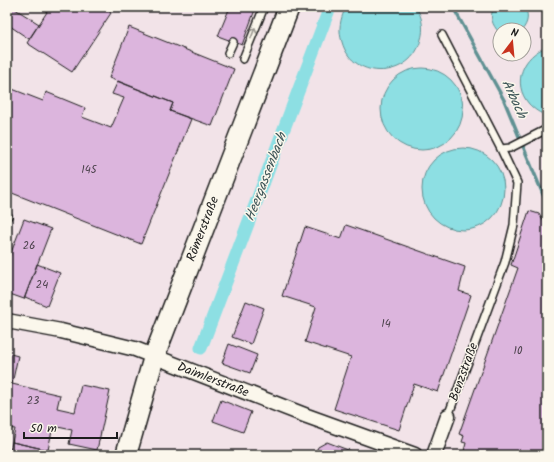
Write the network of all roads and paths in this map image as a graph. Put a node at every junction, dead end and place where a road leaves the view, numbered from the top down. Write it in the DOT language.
graph roads {
  1 [pos="264,7"];
  2 [pos="290,7"];
  3 [pos="442,35"];
  4 [pos="233,42"];
  5 [pos="228,53"];
  6 [pos="243,59"];
  7 [pos="547,129"];
  8 [pos="500,149"];
  9 [pos="7,321"];
  10 [pos="154,357"];
  11 [pos="448,416"];
  12 [pos="126,455"];
  13 [pos="415,455"];
  14 [pos="434,455"];
  6 -- 1 [label="lane, one-way"];
  2 -- 10 [label="main road, Römerstraße"];
  3 -- 8 [label="lane, Benzstraße"];
  4 -- 5 [label="lane"];
  7 -- 8 [label="lane"];
  8 -- 11 [label="lane, Benzstraße"];
  9 -- 10 [label="street, Daimlerstraße"];
  10 -- 12 [label="main road, Römerstraße"];
  10 -- 13 [label="street, Daimlerstraße"];
  11 -- 14 [label="street, Benzstraße"];
}
